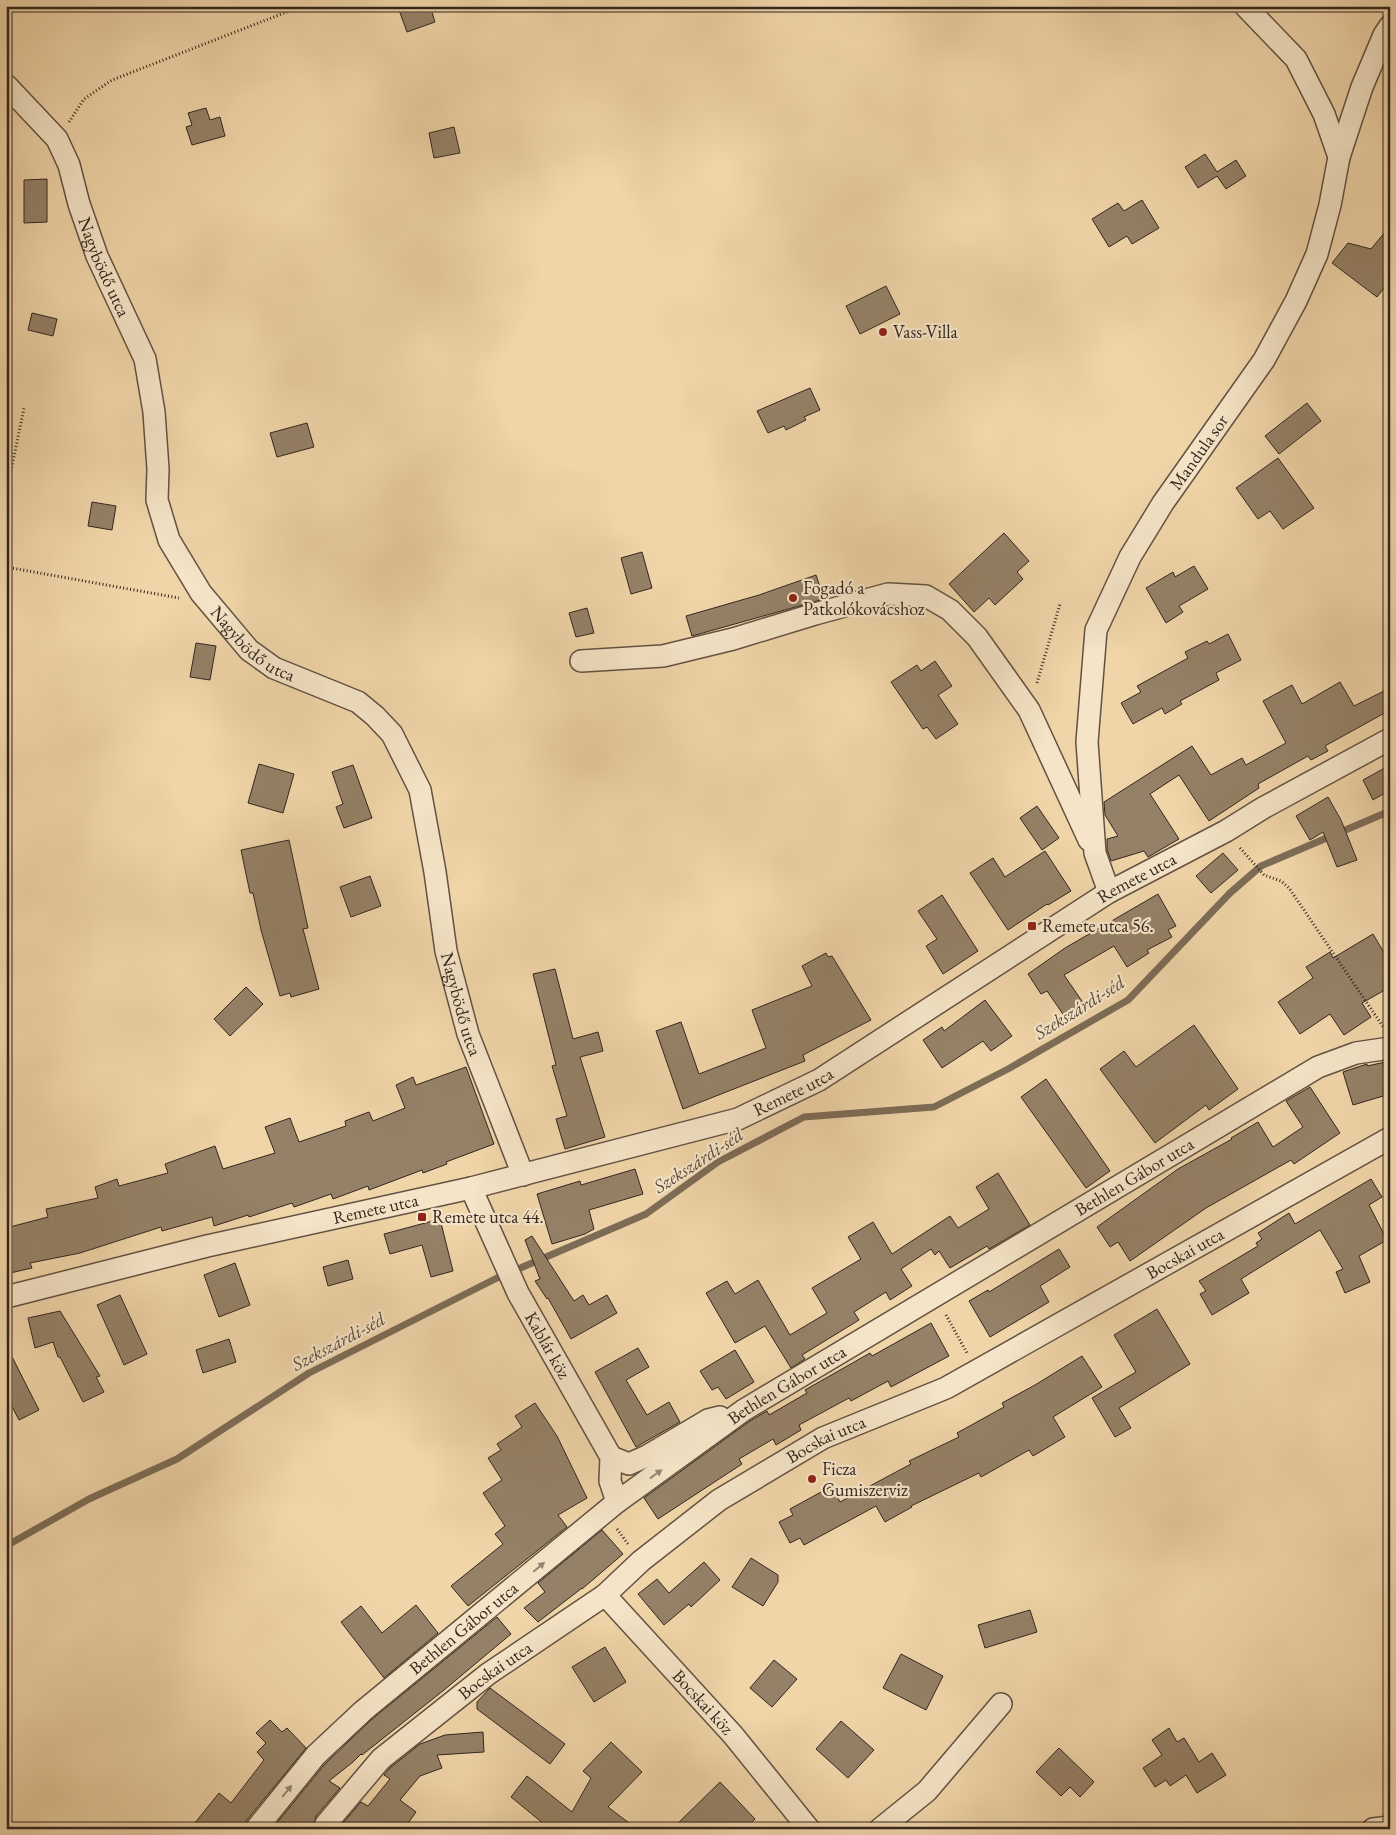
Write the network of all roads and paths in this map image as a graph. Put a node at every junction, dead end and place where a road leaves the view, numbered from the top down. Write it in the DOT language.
graph roads {
  1 [pos="302,6"];
  2 [pos="1245,6"];
  3 [pos="1390,26"];
  4 [pos="6,85"];
  5 [pos="57,139"];
  6 [pos="1340,157"];
  7 [pos="24,408"];
  8 [pos="6,495"];
  9 [pos="6,567"];
  10 [pos="209,603"];
  11 [pos="1060,604"];
  12 [pos="581,661"];
  13 [pos="1030,710"];
  14 [pos="1390,739"];
  15 [pos="1095,852"];
  16 [pos="1247,858"];
  17 [pos="1109,892"];
  18 [pos="1387,1038"];
  19 [pos="1390,1138"];
  20 [pos="523,1175"];
  21 [pos="471,1188"];
  22 [pos="6,1297"];
  23 [pos="951,1325"];
  24 [pos="968,1354"];
  25 [pos="744,1410"];
  26 [pos="611,1457"];
  27 [pos="611,1508"];
  28 [pos="641,1561"];
  29 [pos="605,1595"];
  30 [pos="1001,1704"];
  31 [pos="794,1820"];
  32 [pos="1390,1827"];
  33 [pos="256,1829"];
  34 [pos="324,1829"];
  35 [pos="809,1829"];
  36 [pos="880,1829"];
  37 [pos="1373,1829"];
  1 -- 5 [label="path"];
  2 -- 6 [label="street"];
  3 -- 6 [label="street, Mandula sor"];
  4 -- 5 [label="street, Nagybödő utca"];
  5 -- 10 [label="street, Nagybödő utca"];
  6 -- 15 [label="street, Mandula sor"];
  7 -- 8 [label="path"];
  9 -- 10 [label="path"];
  10 -- 20 [label="street, Nagybödő utca"];
  11 -- 13 [label="path"];
  12 -- 13 [label="street"];
  13 -- 15 [label="street"];
  14 -- 17 [label="street, Remete utca"];
  15 -- 17 [label="street, Mandula sor"];
  16 -- 18 [label="path"];
  17 -- 20 [label="street, Remete utca"];
  18 -- 25 [label="street, Bethlen Gábor utca"];
  19 -- 28 [label="street, Bocskai utca"];
  20 -- 21 [label="street, Remete utca"];
  21 -- 22 [label="street, Remete utca"];
  21 -- 26 [label="street, Kablár köz"];
  23 -- 24 [label="path"];
  25 -- 26 [label="street"];
  27 -- 25 [label="street, Bethlen Gábor utca, one-way"];
  26 -- 27 [label="street"];
  27 -- 28 [label="path"];
  33 -- 27 [label="street, Bethlen Gábor utca, one-way"];
  28 -- 29 [label="street, Bocskai utca"];
  29 -- 31 [label="street, Bocskai köz"];
  29 -- 34 [label="street, Bocskai utca"];
  30 -- 36 [label="street"];
  31 -- 35 [label="street, Bocskai köz"];
  32 -- 37 [label="street"];
}
